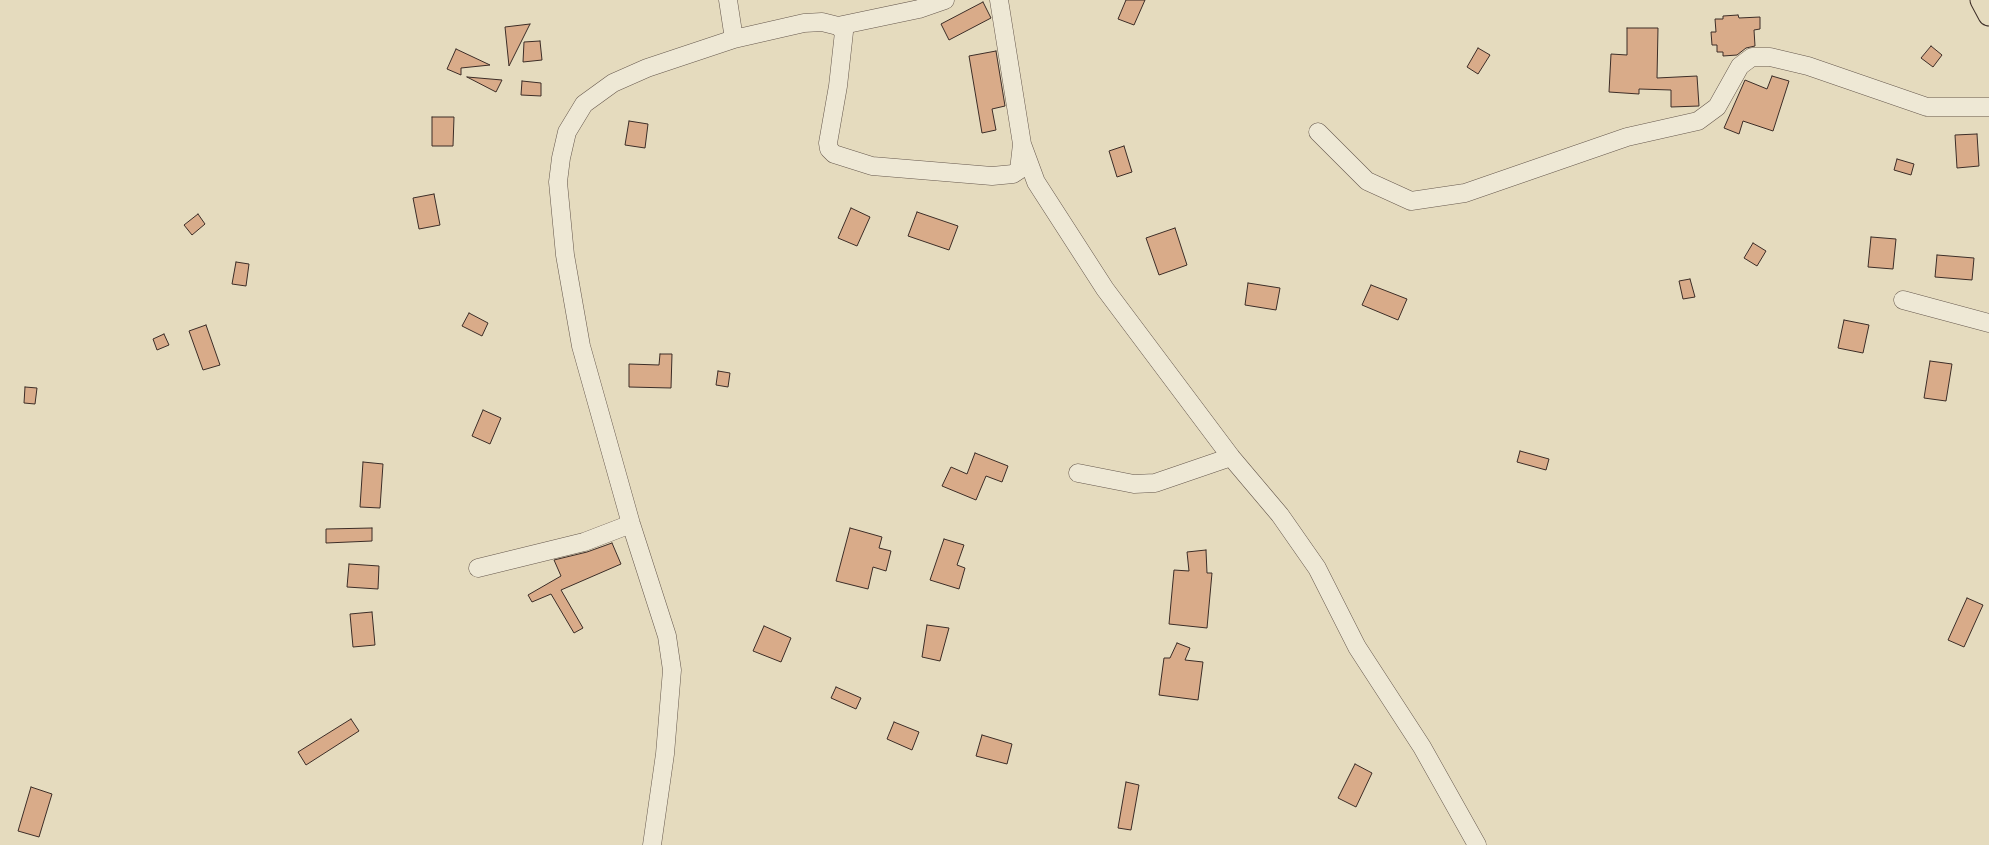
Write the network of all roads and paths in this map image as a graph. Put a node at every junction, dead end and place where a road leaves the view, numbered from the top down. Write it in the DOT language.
graph roads {
  1 [pos="728,0"];
  2 [pos="945,0"];
  3 [pos="999,0"];
  4 [pos="1981,0"];
  5 [pos="1989,15"];
  6 [pos="838,26"];
  7 [pos="734,39"];
  8 [pos="1989,107"];
  9 [pos="1318,132"];
  10 [pos="1022,144"];
  11 [pos="1903,300"];
  12 [pos="1989,323"];
  13 [pos="1230,457"];
  14 [pos="1078,473"];
  15 [pos="631,524"];
  16 [pos="478,568"];
  17 [pos="652,845"];
  18 [pos="1477,845"];
  1 -- 7 [label="street"];
  2 -- 6 [label="street"];
  3 -- 10 [label="street"];
  4 -- 5 [label="main road"];
  6 -- 7 [label="street"];
  6 -- 10 [label="street"];
  7 -- 15 [label="street"];
  8 -- 9 [label="street"];
  10 -- 13 [label="street"];
  11 -- 12 [label="street"];
  13 -- 14 [label="street"];
  13 -- 18 [label="street"];
  15 -- 16 [label="street"];
  15 -- 17 [label="street"];
}
